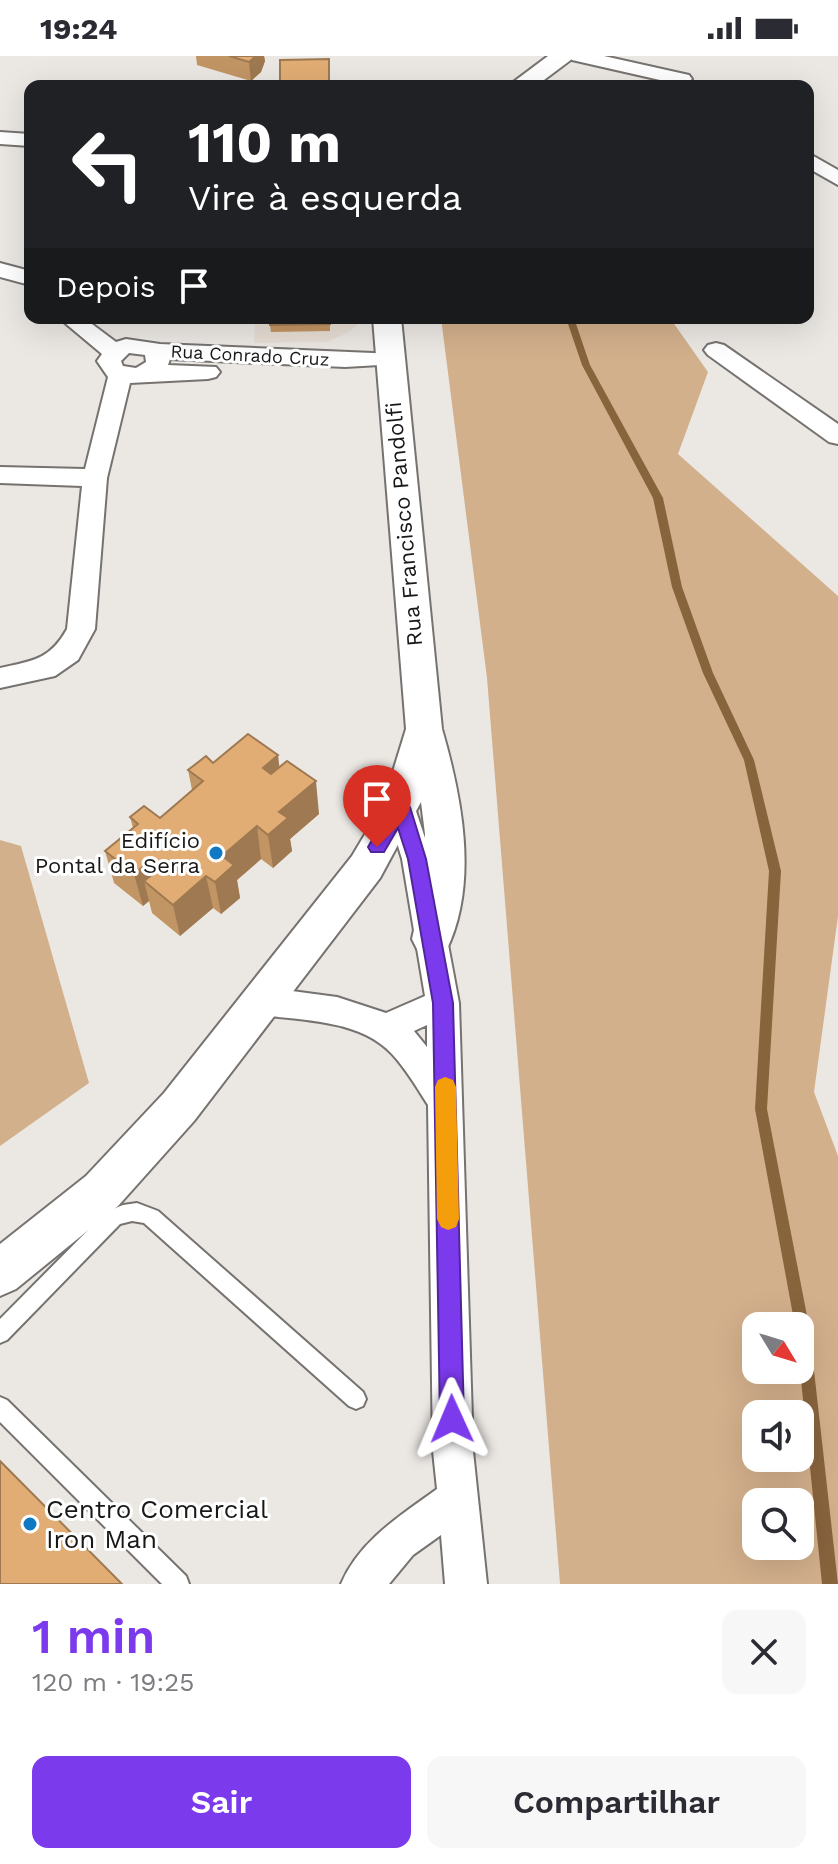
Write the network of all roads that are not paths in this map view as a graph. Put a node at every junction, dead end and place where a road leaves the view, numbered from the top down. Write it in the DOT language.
graph roads {
  1 [pos="564,56"];
  2 [pos="579,56"];
  3 [pos="653,56"];
  4 [pos="509,79"];
  5 [pos="680,80"];
  6 [pos="685,80"];
  7 [pos="0,138"];
  8 [pos="24,140"];
  9 [pos="814,163"];
  10 [pos="838,179"];
  11 [pos="80,324"];
  12 [pos="106,324"];
  13 [pos="387,324"];
  14 [pos="716,350"];
  15 [pos="135,359"];
  16 [pos="389,359"];
  17 [pos="838,436"];
  18 [pos="0,475"];
  19 [pos="95,478"];
  20 [pos="0,678"];
  21 [pos="424,729"];
  22 [pos="401,807"];
  23 [pos="432,939"];
  24 [pos="262,1001"];
  25 [pos="443,1003"];
  26 [pos="386,1028"];
  27 [pos="446,1103"];
  28 [pos="108,1185"];
  29 [pos="139,1211"];
  30 [pos="0,1273"];
  31 [pos="0,1333"];
  32 [pos="356,1399"];
  33 [pos="0,1407"];
  34 [pos="456,1500"];
  35 [pos="178,1584"];
  36 [pos="362,1584"];
  37 [pos="466,1584"];
  1 -- 4 [label="street"];
  2 -- 5 [label="street"];
  3 -- 6 [label="street"];
  7 -- 8 [label="street"];
  9 -- 10 [label="street"];
  11 -- 15 [label="street"];
  12 -- 15 [label="street"];
  13 -- 16 [label="street, Rua Francisco Pandolfi"];
  14 -- 17 [label="street"];
  15 -- 16 [label="street, Rua Conrado Cruz"];
  15 -- 19 [label="street"];
  16 -- 21 [label="street, Rua Francisco Pandolfi"];
  18 -- 19 [label="street"];
  19 -- 20 [label="street"];
  21 -- 22 [label="street"];
  21 -- 23 [label="street"];
  22 -- 23 [label="street"];
  22 -- 24 [label="street"];
  23 -- 25 [label="street"];
  24 -- 26 [label="street"];
  24 -- 28 [label="street"];
  25 -- 26 [label="street"];
  25 -- 27 [label="street"];
  26 -- 27 [label="street"];
  27 -- 34 [label="street"];
  28 -- 29 [label="lane"];
  28 -- 30 [label="street"];
  29 -- 31 [label="lane"];
  29 -- 32 [label="lane"];
  33 -- 35 [label="lane"];
  34 -- 36 [label="street"];
  34 -- 37 [label="street"];
}
